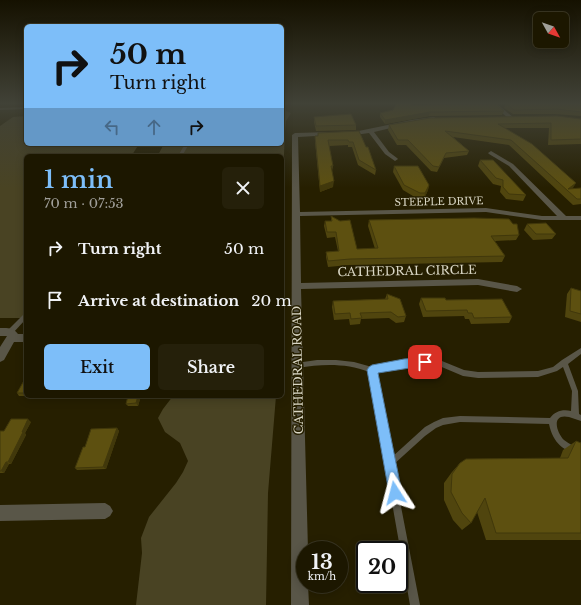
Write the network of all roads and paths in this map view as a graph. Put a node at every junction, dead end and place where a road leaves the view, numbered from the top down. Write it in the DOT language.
graph roads {
  1 [pos="368,131"];
  2 [pos="370,131"];
  3 [pos="491,153"];
  4 [pos="395,159"];
  5 [pos="296,214"];
  6 [pos="564,218"];
  7 [pos="581,218"];
  8 [pos="297,286"];
  9 [pos="518,289"];
  10 [pos="24,317"];
  11 [pos="9,334"];
  12 [pos="24,338"];
  13 [pos="581,351"];
  14 [pos="0,357"];
  15 [pos="564,362"];
  16 [pos="298,365"];
  17 [pos="372,370"];
  18 [pos="578,416"];
  19 [pos="552,421"];
  20 [pos="581,453"];
  21 [pos="390,463"];
  22 [pos="105,511"];
  23 [pos="0,513"];
  24 [pos="300,605"];
  25 [pos="415,605"];
  1 -- 5 [label="street, CATHEDRAL ROAD"];
  2 -- 4 [label="street"];
  3 -- 6 [label="street"];
  5 -- 6 [label="street, STEEPLE DRIVE"];
  5 -- 8 [label="street, CATHEDRAL ROAD"];
  6 -- 7 [label="street, STEEPLE DRIVE"];
  8 -- 9 [label="street, CATHEDRAL CIRCLE"];
  8 -- 16 [label="street, CATHEDRAL ROAD"];
  10 -- 11 [label="lane"];
  11 -- 12 [label="street"];
  11 -- 14 [label="street"];
  13 -- 15 [label="lane"];
  15 -- 17 [label="lane"];
  15 -- 18 [label="lane"];
  16 -- 17 [label="lane"];
  16 -- 24 [label="street, CATHEDRAL ROAD"];
  17 -- 21 [label="lane"];
  18 -- 19 [label="lane"];
  19 -- 20 [label="lane"];
  19 -- 21 [label="lane"];
  21 -- 25 [label="lane"];
  22 -- 23 [label="street"];
}
